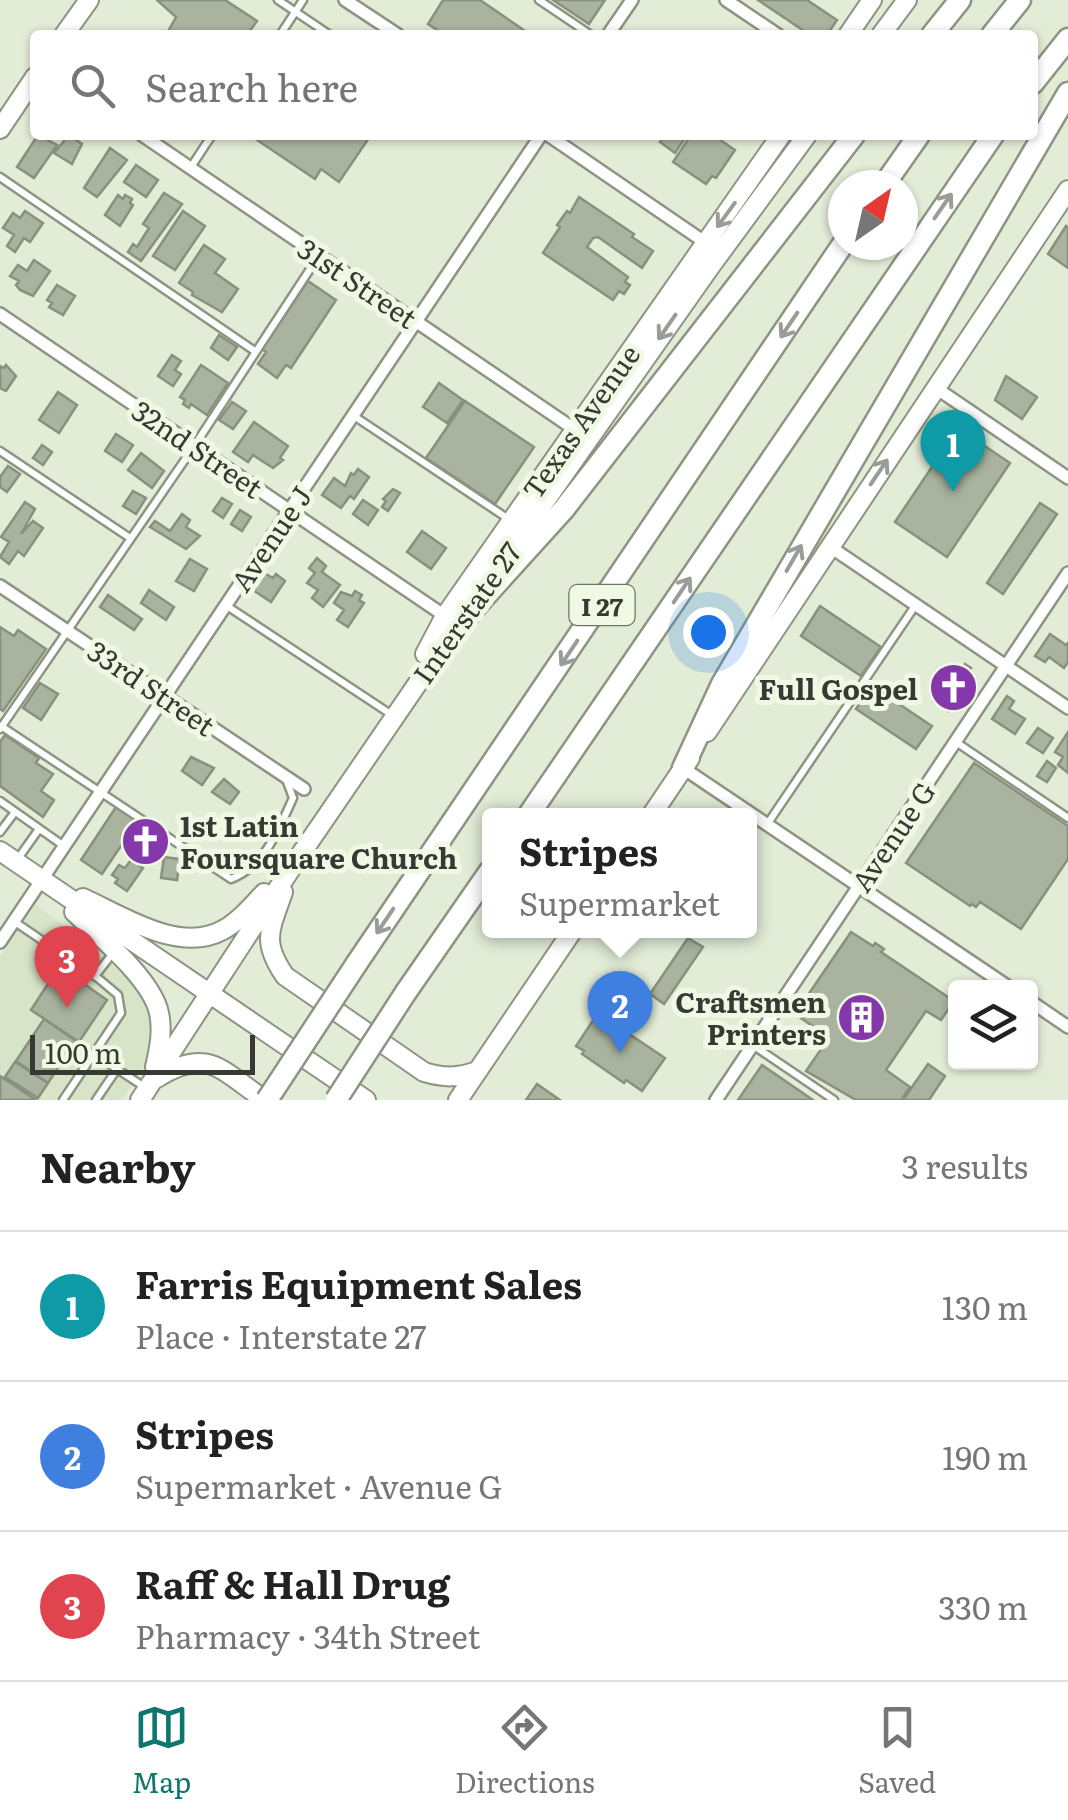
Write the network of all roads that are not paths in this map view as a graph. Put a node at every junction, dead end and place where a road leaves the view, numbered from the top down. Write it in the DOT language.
graph roads {
  1 [pos="89,0"];
  2 [pos="278,0"];
  3 [pos="303,0"];
  4 [pos="345,0"];
  5 [pos="540,0"];
  6 [pos="632,0"];
  7 [pos="726,0"];
  8 [pos="872,0"];
  9 [pos="896,0"];
  10 [pos="908,0"];
  11 [pos="960,0"];
  12 [pos="1020,0"];
  13 [pos="295,12"];
  14 [pos="68,30"];
  15 [pos="283,30"];
  16 [pos="322,30"];
  17 [pos="390,30"];
  18 [pos="583,30"];
  19 [pos="611,30"];
  20 [pos="771,30"];
  21 [pos="851,30"];
  22 [pos="877,30"];
  23 [pos="886,30"];
  24 [pos="936,30"];
  25 [pos="996,30"];
  26 [pos="1068,40"];
  27 [pos="1038,78"];
  28 [pos="30,84"];
  29 [pos="1068,94"];
  30 [pos="0,128"];
  31 [pos="149,140"];
  32 [pos="209,140"];
  33 [pos="542,140"];
  34 [pos="552,140"];
  35 [pos="778,140"];
  36 [pos="802,140"];
  37 [pos="850,140"];
  38 [pos="916,140"];
  39 [pos="991,140"];
  40 [pos="190,168"];
  41 [pos="894,170"];
  42 [pos="0,176"];
  43 [pos="1066,198"];
  44 [pos="710,252"];
  45 [pos="319,256"];
  46 [pos="832,260"];
  47 [pos="0,314"];
  48 [pos="416,322"];
  49 [pos="256,352"];
  50 [pos="936,388"];
  51 [pos="352,415"];
  52 [pos="574,430"];
  53 [pos="195,446"];
  54 [pos="0,450"];
  55 [pos="1068,478"];
  56 [pos="289,509"];
  57 [pos="510,521"];
  58 [pos="130,538"];
  59 [pos="829,546"];
  60 [pos="1068,574"];
  61 [pos="0,586"];
  62 [pos="1063,593"];
  63 [pos="225,604"];
  64 [pos="915,604"];
  65 [pos="448,625"];
  66 [pos="66,630"];
  67 [pos="1006,666"];
  68 [pos="164,696"];
  69 [pos="1068,708"];
  70 [pos="393,715"];
  71 [pos="0,727"];
  72 [pos="955,741"];
  73 [pos="683,768"];
  74 [pos="284,776"];
  75 [pos="304,789"];
  76 [pos="100,792"];
  77 [pos="0,802"];
  78 [pos="533,808"];
  79 [pos="656,808"];
  80 [pos="742,808"];
  81 [pos="15,812"];
  82 [pos="757,818"];
  83 [pos="1068,818"];
  84 [pos="767,825"];
  85 [pos="40,829"];
  86 [pos="0,832"];
  87 [pos="64,846"];
  88 [pos="8,857"];
  89 [pos="294,864"];
  90 [pos="42,879"];
  91 [pos="482,883"];
  92 [pos="859,886"];
  93 [pos="14,921"];
  94 [pos="568,938"];
  95 [pos="0,942"];
  96 [pos="114,952"];
  97 [pos="95,976"];
  98 [pos="998,980"];
  99 [pos="207,994"];
  100 [pos="1038,1007"];
  101 [pos="1068,1026"];
  102 [pos="753,1045"];
  103 [pos="94,1054"];
  104 [pos="116,1069"];
  105 [pos="478,1071"];
  106 [pos="146,1090"];
  107 [pos="62,1100"];
  108 [pos="96,1100"];
  109 [pos="266,1100"];
  110 [pos="336,1100"];
  111 [pos="366,1100"];
  112 [pos="458,1100"];
  113 [pos="471,1100"];
  114 [pos="716,1100"];
  115 [pos="834,1100"];
  1 -- 14 [label="main road"];
  2 -- 13 [label="lane"];
  3 -- 13 [label="lane"];
  4 -- 17 [label="street"];
  5 -- 18 [label="lane"];
  6 -- 19 [label="street"];
  7 -- 20 [label="street"];
  8 -- 21 [label="main road"];
  9 -- 22 [label="main road"];
  10 -- 23 [label="main road"];
  11 -- 24 [label="highway"];
  12 -- 25 [label="highway"];
  13 -- 15 [label="lane"];
  13 -- 16 [label="lane"];
  26 -- 27 [label="highway"];
  28 -- 30 [label="main road"];
  73 -- 29 [label="highway, one-way"];
  31 -- 40 [label="street, 31st Street"];
  32 -- 40 [label="lane"];
  33 -- 48 [label="street, Avenue J"];
  34 -- 44 [label="street"];
  35 -- 44 [label="main road, Texas Avenue, one-way"];
  36 -- 44 [label="main road"];
  37 -- 65 [label="highway"];
  38 -- 41 [label="highway"];
  78 -- 39 [label="highway, I 27, one-way"];
  40 -- 45 [label="street, 31st Street"];
  42 -- 49 [label="lane"];
  43 -- 50 [label="main road"];
  44 -- 52 [label="main road, Texas Avenue"];
  44 -- 65 [label="main road, Interstate 27, one-way"];
  45 -- 48 [label="street, 31st Street"];
  45 -- 49 [label="lane"];
  46 -- 109 [label="highway, I 27, one-way, bridge"];
  47 -- 53 [label="street, 32nd Street"];
  48 -- 51 [label="street, Avenue J"];
  48 -- 52 [label="street, 31st Street"];
  49 -- 53 [label="lane"];
  50 -- 55 [label="street"];
  59 -- 50 [label="main road, one-way"];
  51 -- 56 [label="street, Avenue J"];
  51 -- 57 [label="lane"];
  52 -- 57 [label="main road, Texas Avenue"];
  53 -- 56 [label="street, 32nd Street"];
  53 -- 58 [label="lane"];
  54 -- 58 [label="lane"];
  56 -- 63 [label="street, Avenue J"];
  56 -- 65 [label="street, 32nd Street"];
  57 -- 65 [label="main road, Texas Avenue"];
  58 -- 66 [label="lane"];
  59 -- 64 [label="street"];
  59 -- 73 [label="main road"];
  60 -- 62 [label="street, Avenue G"];
  61 -- 66 [label="street, 33rd Street"];
  62 -- 67 [label="street, Avenue G"];
  63 -- 68 [label="street, Avenue J"];
  63 -- 70 [label="lane"];
  64 -- 67 [label="street"];
  64 -- 84 [label="lane"];
  65 -- 70 [label="main road, Interstate 27"];
  66 -- 68 [label="street, 33rd Street"];
  66 -- 71 [label="lane"];
  67 -- 69 [label="street"];
  67 -- 72 [label="street, Avenue G"];
  68 -- 74 [label="street, 33rd Street"];
  68 -- 76 [label="street, Avenue J"];
  70 -- 89 [label="main road, Interstate 27"];
  71 -- 76 [label="lane"];
  72 -- 83 [label="lane"];
  72 -- 92 [label="street, Avenue G"];
  73 -- 79 [label="main road"];
  73 -- 80 [label="street"];
  74 -- 75 [label="street, 33rd Street"];
  74 -- 76 [label="lane"];
  76 -- 87 [label="street, Avenue J"];
  77 -- 81 [label="lane"];
  81 -- 85 [label="lane"];
  81 -- 86 [label="lane"];
  82 -- 84 [label="street"];
  84 -- 92 [label="street"];
  85 -- 87 [label="lane"];
  85 -- 88 [label="lane"];
  87 -- 90 [label="street, Avenue J"];
  88 -- 90 [label="main road"];
  89 -- 90 [label="main road"];
  89 -- 99 [label="main road, Interstate 27"];
  89 -- 105 [label="main road"];
  90 -- 93 [label="street, Avenue J"];
  90 -- 96 [label="main road"];
  90 -- 99 [label="main road"];
  91 -- 110 [label="highway, bridge"];
  92 -- 98 [label="street"];
  92 -- 102 [label="street, Avenue G"];
  93 -- 95 [label="street, Avenue J"];
  93 -- 97 [label="lane"];
  94 -- 105 [label="main road"];
  96 -- 97 [label="lane"];
  96 -- 106 [label="main road"];
  97 -- 103 [label="lane"];
  99 -- 106 [label="main road, Interstate 27"];
  99 -- 111 [label="main road"];
  100 -- 101 [label="street"];
  102 -- 114 [label="street, Avenue G"];
  102 -- 115 [label="lane"];
  103 -- 104 [label="lane"];
  103 -- 107 [label="lane"];
  104 -- 106 [label="lane"];
  104 -- 108 [label="lane"];
  105 -- 112 [label="main road"];
  105 -- 113 [label="main road"];
  106 -- 109 [label="main road"];
}
